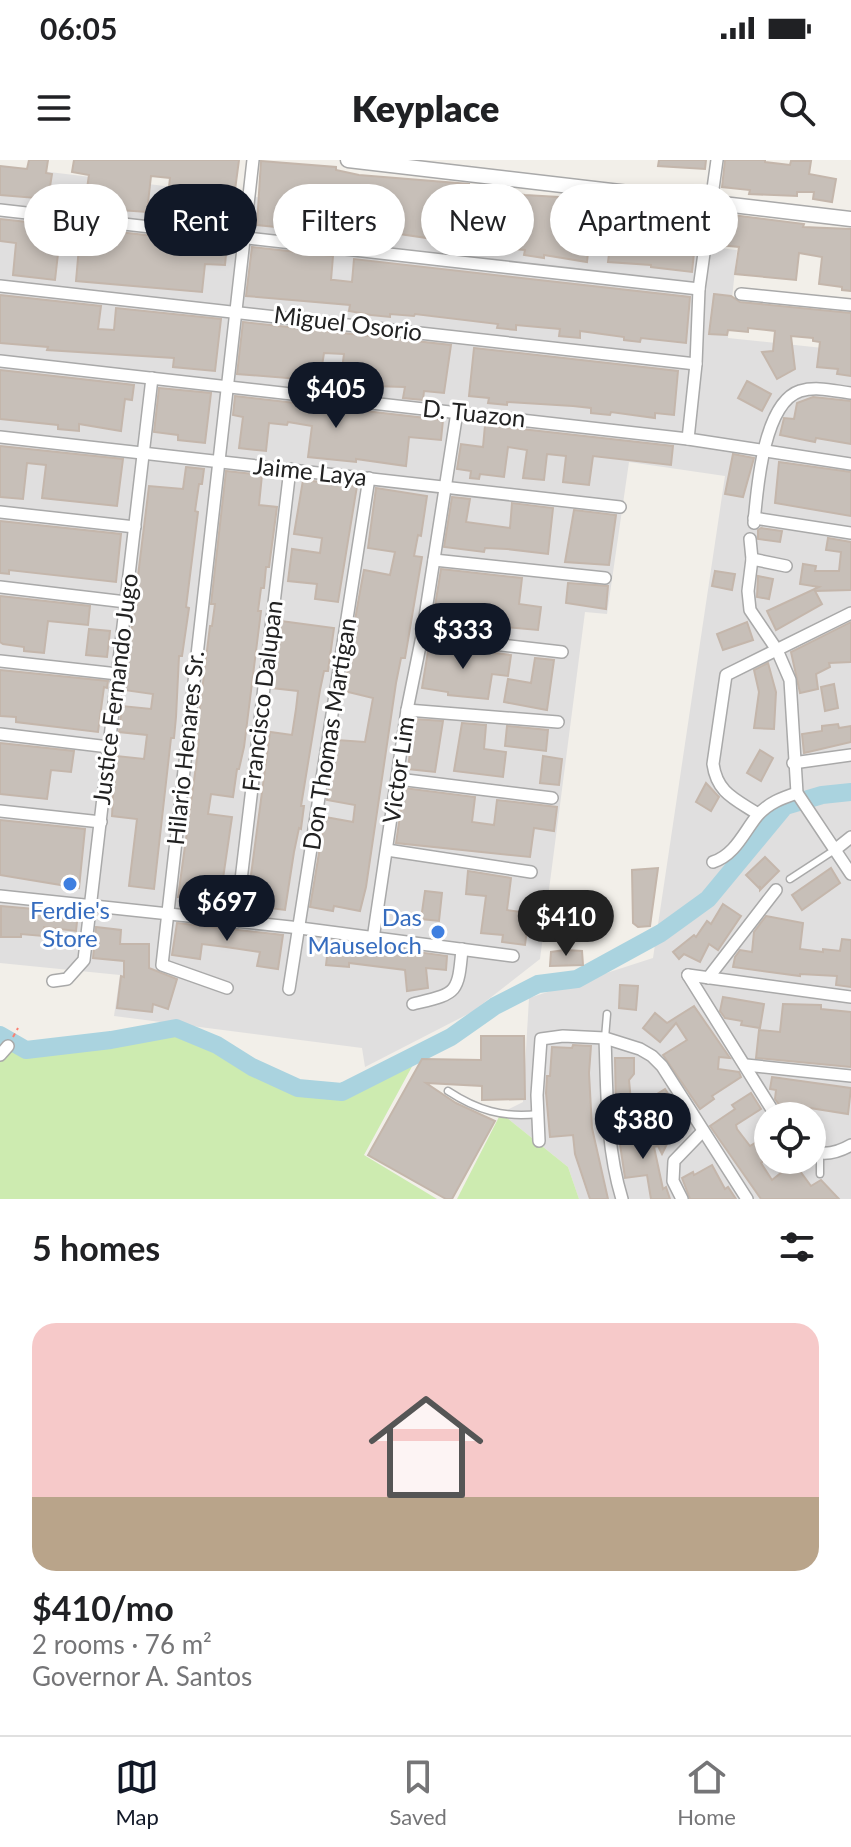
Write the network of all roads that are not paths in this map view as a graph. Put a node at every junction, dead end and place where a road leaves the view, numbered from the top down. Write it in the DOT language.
graph roads {
  1 [pos="253,160"];
  2 [pos="348,160"];
  3 [pos="717,160"];
  4 [pos="251,184"];
  5 [pos="556,184"];
  6 [pos="714,184"];
  7 [pos="738,207"];
  8 [pos="0,210"];
  9 [pos="851,219"];
  10 [pos="144,226"];
  11 [pos="257,239"];
  12 [pos="244,256"];
  13 [pos="704,256"];
  14 [pos="0,286"];
  15 [pos="699,289"];
  16 [pos="741,294"];
  17 [pos="851,305"];
  18 [pos="237,312"];
  19 [pos="0,361"];
  20 [pos="696,364"];
  21 [pos="152,378"];
  22 [pos="228,387"];
  23 [pos="851,393"];
  24 [pos="457,412"];
  25 [pos="0,437"];
  26 [pos="688,439"];
  27 [pos="764,452"];
  28 [pos="143,453"];
  29 [pos="218,461"];
  30 [pos="851,464"];
  31 [pos="290,469"];
  32 [pos="369,478"];
  33 [pos="445,487"];
  34 [pos="620,507"];
  35 [pos="0,512"];
  36 [pos="135,527"];
  37 [pos="851,533"];
  38 [pos="750,539"];
  39 [pos="752,559"];
  40 [pos="434,560"];
  41 [pos="786,566"];
  42 [pos="605,578"];
  43 [pos="0,587"];
  44 [pos="126,602"];
  45 [pos="851,613"];
  46 [pos="422,636"];
  47 [pos="777,650"];
  48 [pos="562,652"];
  49 [pos="0,661"];
  50 [pos="118,674"];
  51 [pos="407,710"];
  52 [pos="558,722"];
  53 [pos="0,734"];
  54 [pos="109,747"];
  55 [pos="851,755"];
  56 [pos="793,763"];
  57 [pos="398,779"];
  58 [pos="799,796"];
  59 [pos="552,798"];
  60 [pos="0,811"];
  61 [pos="758,814"];
  62 [pos="101,822"];
  63 [pos="851,837"];
  64 [pos="836,849"];
  65 [pos="387,850"];
  66 [pos="713,862"];
  67 [pos="531,872"];
  68 [pos="851,874"];
  69 [pos="790,879"];
  70 [pos="776,890"];
  71 [pos="0,896"];
  72 [pos="91,906"];
  73 [pos="168,914"];
  74 [pos="236,922"];
  75 [pos="300,928"];
  76 [pos="373,939"];
  77 [pos="462,949"];
  78 [pos="513,956"];
  79 [pos="708,978"];
  80 [pos="53,981"];
  81 [pos="227,988"];
  82 [pos="289,989"];
  83 [pos="851,997"];
  84 [pos="413,1004"];
  85 [pos="607,1014"];
  86 [pos="605,1038"];
  87 [pos="8,1046"];
  88 [pos="0,1055"];
  89 [pos="746,1065"];
  90 [pos="851,1076"];
  91 [pos="448,1091"];
  92 [pos="768,1102"];
  93 [pos="538,1114"];
  94 [pos="702,1132"];
  95 [pos="539,1141"];
  96 [pos="851,1145"];
  97 [pos="826,1152"];
  98 [pos="622,1199"];
  99 [pos="682,1199"];
  100 [pos="747,1199"];
  1 -- 4 [label="street, Hilario Henares Sr."];
  2 -- 5 [label="street"];
  3 -- 6 [label="street"];
  7 -- 9 [label="street"];
  8 -- 10 [label="street"];
  11 -- 15 [label="street"];
  12 -- 18 [label="street, Hilario Henares Sr."];
  13 -- 15 [label="street"];
  14 -- 18 [label="street, Miguel Osorio"];
  15 -- 20 [label="street"];
  16 -- 17 [label="street"];
  18 -- 20 [label="street, Miguel Osorio"];
  18 -- 22 [label="street, Hilario Henares Sr."];
  19 -- 21 [label="street, D. Tuazon"];
  20 -- 26 [label="street"];
  21 -- 22 [label="street, D. Tuazon"];
  21 -- 28 [label="street, Justice Fernando Jugo"];
  22 -- 24 [label="street, D. Tuazon"];
  22 -- 29 [label="street, Hilario Henares Sr."];
  23 -- 27 [label="street"];
  24 -- 26 [label="street, D. Tuazon"];
  24 -- 33 [label="street, Victor Lim"];
  25 -- 28 [label="street, Jaime Laya"];
  26 -- 27 [label="street, D. Tuazon"];
  27 -- 30 [label="street, D. Tuazon"];
  27 -- 37 [label="street"];
  28 -- 29 [label="street, Jaime Laya"];
  28 -- 36 [label="street, Justice Fernando Jugo"];
  29 -- 31 [label="street, Jaime Laya"];
  29 -- 73 [label="street, Hilario Henares Sr."];
  31 -- 32 [label="street, Jaime Laya"];
  31 -- 74 [label="street, Francisco Dalupan"];
  32 -- 33 [label="street, Jaime Laya"];
  32 -- 75 [label="street, Don Thomas Martigan"];
  33 -- 34 [label="street, Jaime Laya"];
  33 -- 40 [label="street, Victor Lim"];
  35 -- 36 [label="street"];
  36 -- 44 [label="street, Justice Fernando Jugo"];
  38 -- 39 [label="street"];
  39 -- 41 [label="street"];
  39 -- 47 [label="street"];
  40 -- 42 [label="street"];
  40 -- 46 [label="street, Victor Lim"];
  43 -- 44 [label="street"];
  44 -- 50 [label="street, Justice Fernando Jugo"];
  45 -- 47 [label="street"];
  46 -- 48 [label="street"];
  46 -- 51 [label="street, Victor Lim"];
  47 -- 56 [label="street"];
  47 -- 61 [label="street"];
  49 -- 50 [label="street"];
  50 -- 54 [label="street, Justice Fernando Jugo"];
  51 -- 52 [label="street"];
  51 -- 57 [label="street, Victor Lim"];
  53 -- 54 [label="street"];
  54 -- 62 [label="street, Justice Fernando Jugo"];
  55 -- 56 [label="street"];
  56 -- 58 [label="street"];
  57 -- 59 [label="street"];
  57 -- 65 [label="street, Victor Lim"];
  58 -- 61 [label="street"];
  58 -- 64 [label="street"];
  60 -- 62 [label="street"];
  61 -- 66 [label="street"];
  62 -- 72 [label="street, Justice Fernando Jugo"];
  63 -- 64 [label="street"];
  64 -- 68 [label="street"];
  64 -- 69 [label="lane"];
  65 -- 67 [label="street"];
  65 -- 76 [label="street, Victor Lim"];
  70 -- 79 [label="street"];
  71 -- 72 [label="street"];
  72 -- 73 [label="street"];
  72 -- 80 [label="street, Justice Fernando Jugo"];
  73 -- 74 [label="street"];
  73 -- 81 [label="street, Hilario Henares Sr."];
  74 -- 75 [label="street"];
  75 -- 76 [label="street"];
  75 -- 82 [label="street, Don Thomas Martigan"];
  76 -- 77 [label="street"];
  77 -- 78 [label="street"];
  77 -- 84 [label="street"];
  79 -- 83 [label="street"];
  79 -- 89 [label="street"];
  85 -- 86 [label="lane"];
  86 -- 93 [label="street"];
  86 -- 94 [label="street"];
  86 -- 98 [label="street"];
  87 -- 88 [label="street"];
  89 -- 90 [label="street"];
  89 -- 92 [label="street"];
  91 -- 93 [label="lane"];
  93 -- 95 [label="street"];
  94 -- 99 [label="street"];
  94 -- 100 [label="street"];
  96 -- 97 [label="street"];
}
